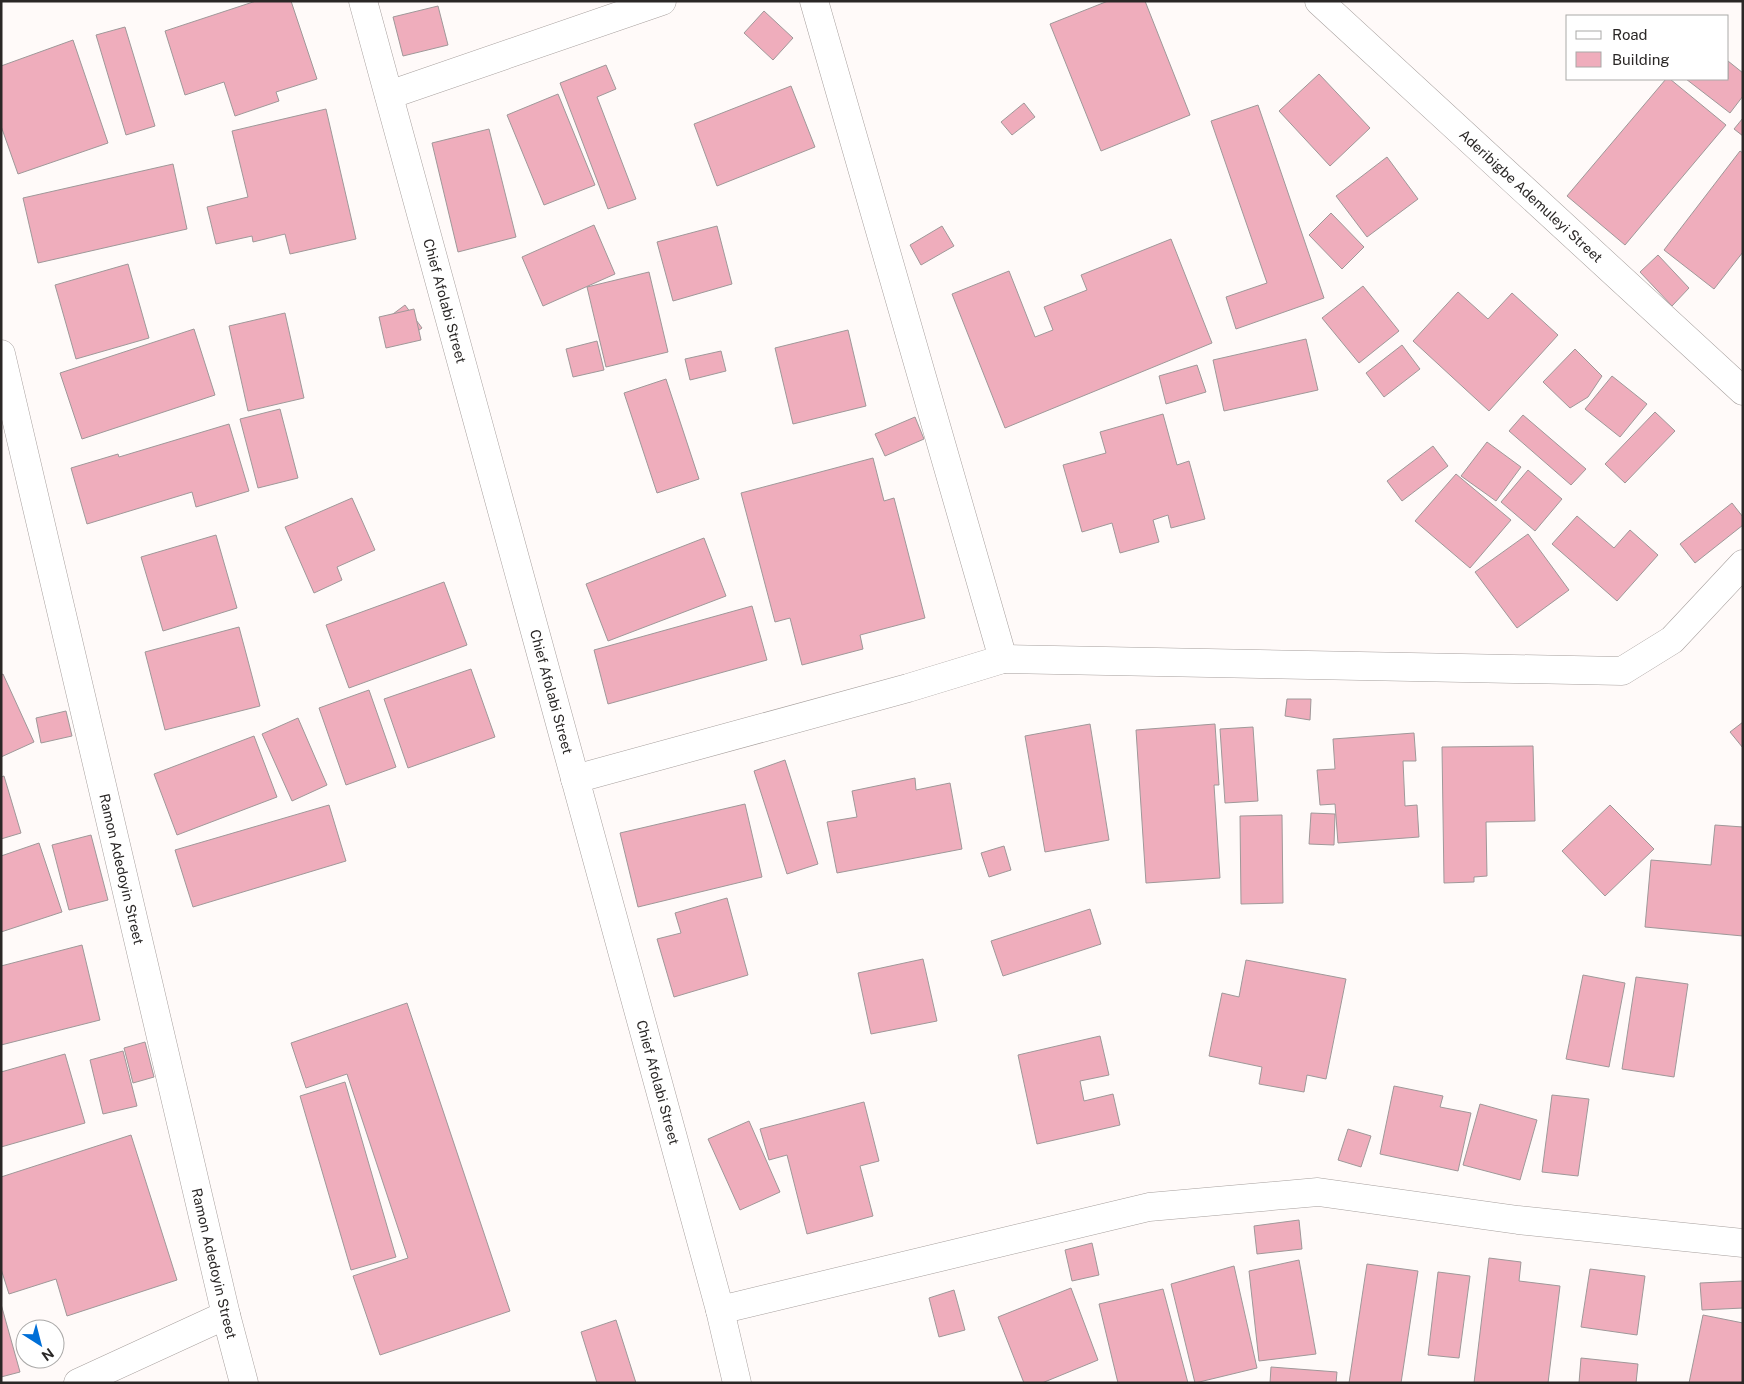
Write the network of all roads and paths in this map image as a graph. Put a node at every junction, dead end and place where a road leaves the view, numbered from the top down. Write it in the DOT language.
graph roads {
  1 [pos="363,1"];
  2 [pos="662,1"];
  3 [pos="814,1"];
  4 [pos="1318,1"];
  5 [pos="389,95"];
  6 [pos="1,354"];
  7 [pos="1743,392"];
  8 [pos="1743,564"];
  9 [pos="1003,659"];
  10 [pos="575,778"];
  11 [pos="1743,1242"];
  12 [pos="720,1310"];
  13 [pos="226,1315"];
  14 [pos="78,1383"];
  15 [pos="244,1383"];
  16 [pos="737,1383"];
  1 -- 5 [label="street, Chief Afolabi Street"];
  2 -- 5 [label="street"];
  3 -- 9 [label="street"];
  4 -- 7 [label="street, Aderibigbe Ademuleyi Street"];
  5 -- 10 [label="street, Chief Afolabi Street"];
  6 -- 13 [label="street, Ramon Adedoyin Street"];
  8 -- 9 [label="street"];
  9 -- 10 [label="street"];
  10 -- 12 [label="street, Chief Afolabi Street"];
  11 -- 12 [label="street"];
  12 -- 16 [label="street, Chief Afolabi Street"];
  13 -- 14 [label="street"];
  13 -- 15 [label="street, Ramon Adedoyin Street"];
}
